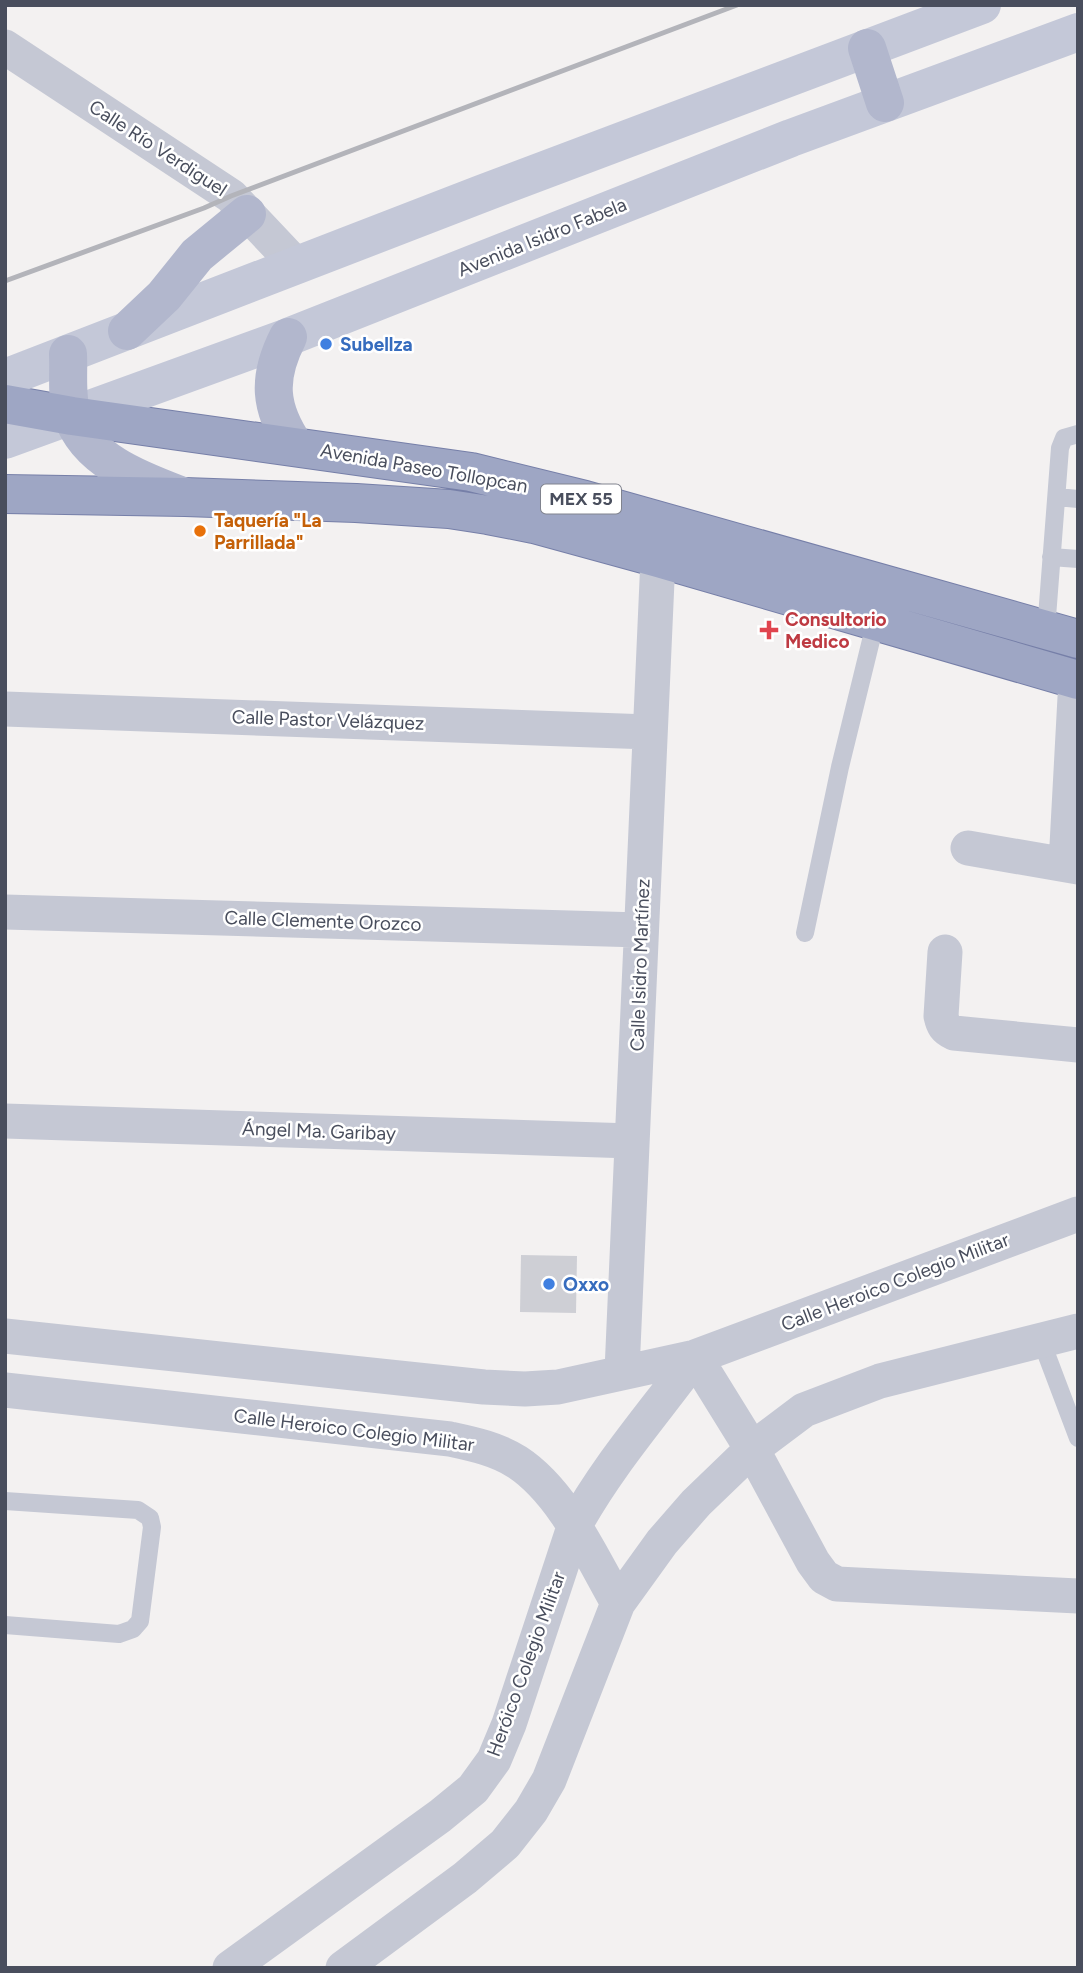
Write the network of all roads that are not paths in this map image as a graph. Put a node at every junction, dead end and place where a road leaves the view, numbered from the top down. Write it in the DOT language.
graph roads {
  1 [pos="982,5"];
  2 [pos="1078,32"];
  3 [pos="5,47"];
  4 [pos="867,48"];
  5 [pos="885,103"];
  6 [pos="247,214"];
  7 [pos="297,266"];
  8 [pos="127,331"];
  9 [pos="288,337"];
  10 [pos="68,354"];
  11 [pos="5,378"];
  12 [pos="5,404"];
  13 [pos="72,416"];
  14 [pos="1078,434"];
  15 [pos="5,440"];
  16 [pos="295,446"];
  17 [pos="5,494"];
  18 [pos="185,497"];
  19 [pos="1057,497"];
  20 [pos="1078,499"];
  21 [pos="1051,557"];
  22 [pos="658,558"];
  23 [pos="1078,559"];
  24 [pos="876,620"];
  25 [pos="1062,635"];
  26 [pos="1077,680"];
  27 [pos="5,709"];
  28 [pos="650,732"];
  29 [pos="968,848"];
  30 [pos="1072,866"];
  31 [pos="5,912"];
  32 [pos="641,930"];
  33 [pos="805,933"];
  34 [pos="945,953"];
  35 [pos="1078,1045"];
  36 [pos="5,1121"];
  37 [pos="632,1141"];
  38 [pos="1078,1213"];
  39 [pos="1078,1331"];
  40 [pos="5,1336"];
  41 [pos="1041,1340"];
  42 [pos="695,1357"];
  43 [pos="259,1363"];
  44 [pos="622,1371"];
  45 [pos="5,1391"];
  46 [pos="255,1418"];
  47 [pos="1078,1438"];
  48 [pos="752,1449"];
  49 [pos="5,1501"];
  50 [pos="574,1527"];
  51 [pos="1078,1596"];
  52 [pos="618,1603"];
  53 [pos="5,1625"];
  54 [pos="230,1968"];
  55 [pos="343,1968"];
  1 -- 4 [label="main road"];
  2 -- 5 [label="main road, Avenida Isidro Fabela / MEX 55"];
  3 -- 6 [label="street, Calle Río Verdiguel"];
  4 -- 5 [label="main road"];
  4 -- 7 [label="main road"];
  5 -- 9 [label="main road, Avenida Isidro Fabela / MEX 55"];
  6 -- 7 [label="street, Calle Río Verdiguel"];
  6 -- 8 [label="main road"];
  7 -- 8 [label="main road"];
  8 -- 10 [label="main road"];
  9 -- 13 [label="main road, Avenida Isidro Fabela / MEX 55"];
  9 -- 16 [label="main road"];
  10 -- 11 [label="main road"];
  10 -- 13 [label="main road"];
  12 -- 13 [label="highway, Avenida Paseo Tollopcan"];
  13 -- 15 [label="main road, Avenida Isidro Fabela / MEX 55"];
  13 -- 16 [label="highway, Avenida Paseo Tollopcan / MEX 55"];
  13 -- 18 [label="main road"];
  14 -- 19 [label="lane"];
  16 -- 25 [label="highway, Avenida Paseo Tollopcan / MEX 55"];
  17 -- 18 [label="highway, Avenida Paseo Tollopcan / MEX 55"];
  18 -- 22 [label="highway, Avenida Paseo Tollopcan / MEX 55"];
  19 -- 20 [label="lane"];
  19 -- 21 [label="lane"];
  21 -- 23 [label="lane"];
  21 -- 25 [label="lane"];
  22 -- 24 [label="highway, Avenida Paseo Tollopcan / MEX 55"];
  22 -- 28 [label="street, Calle Isidro Martínez"];
  24 -- 26 [label="highway, Avenida Paseo Tollopcan / MEX 55"];
  24 -- 33 [label="lane"];
  26 -- 30 [label="street"];
  27 -- 28 [label="street, Calle Pastor Velázquez"];
  28 -- 32 [label="street, Calle Isidro Martínez"];
  29 -- 30 [label="street"];
  31 -- 32 [label="street, Calle Clemente Orozco"];
  32 -- 37 [label="street, Calle Isidro Martínez"];
  34 -- 35 [label="street"];
  36 -- 37 [label="street, Ángel Ma. Garibay"];
  37 -- 44 [label="street, Calle Isidro Martínez"];
  38 -- 42 [label="street, Calle Heroico Colegio Militar"];
  39 -- 41 [label="street"];
  40 -- 43 [label="street, Calle Heroico Colegio Militar"];
  41 -- 47 [label="lane"];
  41 -- 48 [label="street"];
  42 -- 44 [label="street, Calle Heroico Colegio Militar"];
  42 -- 48 [label="street"];
  42 -- 50 [label="street, Heróico Colegio Militar"];
  43 -- 44 [label="street, Calle Heroico Colegio Militar"];
  43 -- 46 [label="street"];
  45 -- 46 [label="street, Calle Heroico Colegio Militar"];
  46 -- 50 [label="street, Calle Heroico Colegio Militar"];
  48 -- 51 [label="street"];
  48 -- 52 [label="street"];
  49 -- 53 [label="lane"];
  50 -- 52 [label="street, Calle Heroico Colegio Militar"];
  50 -- 54 [label="street, Heróico Colegio Militar"];
  52 -- 55 [label="street"];
}
